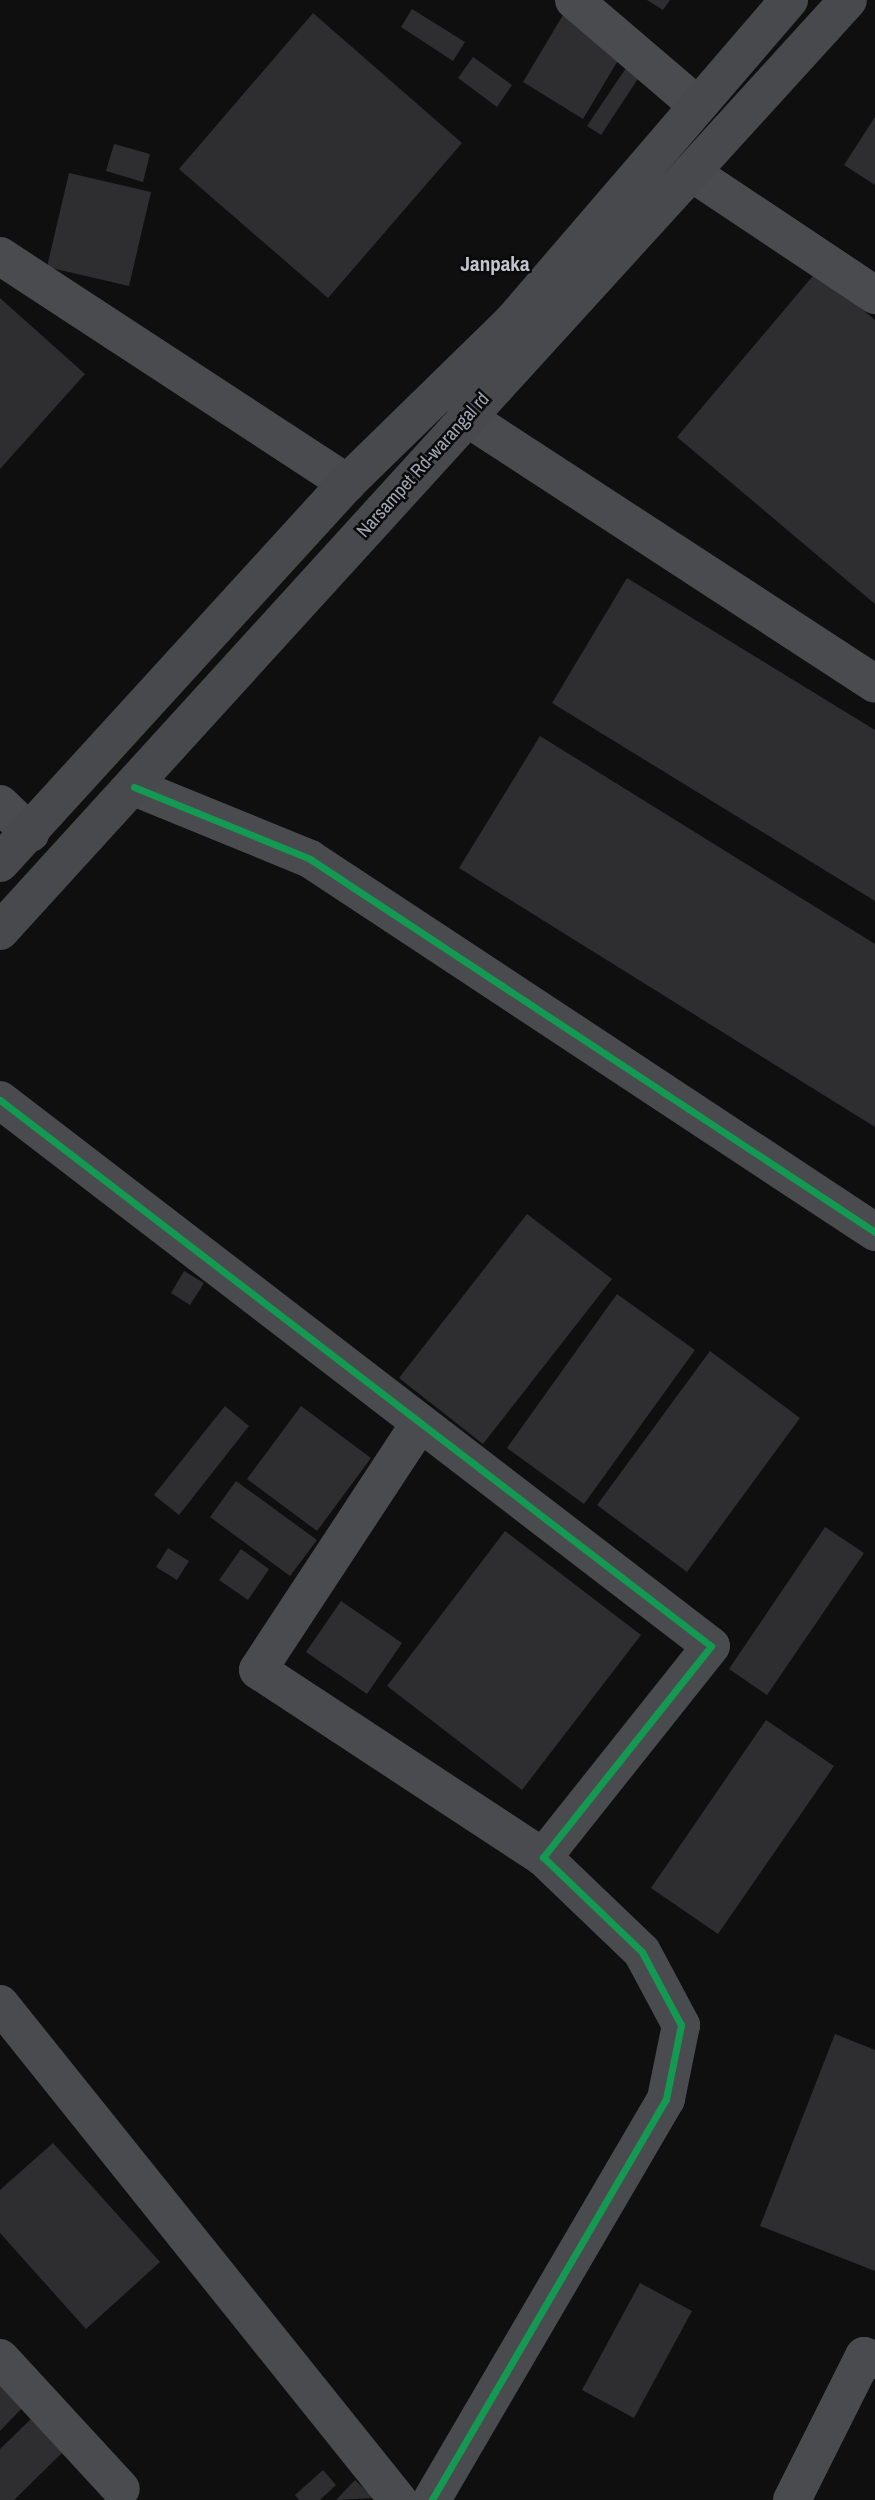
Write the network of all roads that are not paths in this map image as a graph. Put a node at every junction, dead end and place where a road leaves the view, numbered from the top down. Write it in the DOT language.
graph roads {
  1 [pos="574,0"];
  2 [pos="789,0"];
  3 [pos="848,0"];
  4 [pos="697,105"];
  5 [pos="692,173"];
  6 [pos="0,256"];
  7 [pos="875,295"];
  8 [pos="466,417"];
  9 [pos="346,483"];
  10 [pos="875,684"];
  11 [pos="134,787"];
  12 [pos="0,804"];
  13 [pos="30,833"];
  14 [pos="0,863"];
  15 [pos="0,931"];
  16 [pos="0,1100"];
  17 [pos="875,1232"];
  18 [pos="420,1423"];
  19 [pos="543,1857"];
  20 [pos="0,2004"];
  21 [pos="0,2358"];
  22 [pos="875,2360"];
  23 [pos="121,2489"];
  24 [pos="398,2500"];
  25 [pos="432,2500"];
  26 [pos="792,2500"];
  1 -- 4 [label="street"];
  2 -- 4 [label="main road, Narsampet Rd-warangal rd"];
  3 -- 5 [label="main road, Narsampet Rd-warangal rd"];
  4 -- 9 [label="main road, Narsampet Rd-warangal rd"];
  5 -- 7 [label="street"];
  5 -- 8 [label="main road, Narsampet Rd-warangal rd"];
  6 -- 9 [label="street"];
  8 -- 10 [label="street"];
  8 -- 11 [label="main road, Narsampet Rd-warangal rd"];
  9 -- 13 [label="main road, Narsampet Rd-warangal rd"];
  11 -- 15 [label="main road, Narsampet Rd-warangal rd"];
  11 -- 17 [label="street"];
  12 -- 13 [label="street"];
  13 -- 14 [label="main road, Narsampet Rd-warangal rd"];
  16 -- 18 [label="street"];
  18 -- 19 [label="street"];
  18 -- 19 [label="street"];
  19 -- 25 [label="street"];
  20 -- 24 [label="street"];
  21 -- 23 [label="street"];
  22 -- 26 [label="street"];
}
